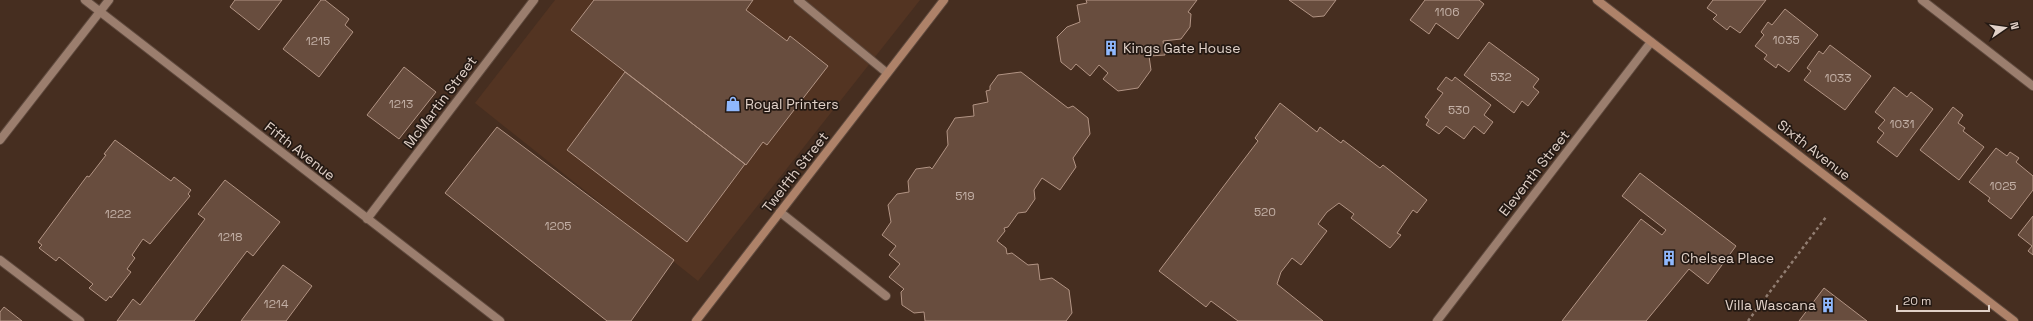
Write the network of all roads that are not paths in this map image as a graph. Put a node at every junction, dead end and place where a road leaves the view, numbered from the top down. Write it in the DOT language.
graph roads {
  1 [pos="85,0"];
  2 [pos="108,0"];
  3 [pos="534,0"];
  4 [pos="798,0"];
  5 [pos="944,0"];
  6 [pos="1597,0"];
  7 [pos="1922,0"];
  8 [pos="100,11"];
  9 [pos="1651,42"];
  10 [pos="888,73"];
  11 [pos="2033,86"];
  12 [pos="0,140"];
  13 [pos="780,212"];
  14 [pos="367,219"];
  15 [pos="0,260"];
  16 [pos="886,296"];
  17 [pos="80,321"];
  18 [pos="500,321"];
  19 [pos="696,321"];
  20 [pos="1437,321"];
  21 [pos="2014,321"];
  1 -- 8 [label="street, Fifth Avenue"];
  2 -- 8 [label="street"];
  3 -- 14 [label="street, McMartin Street"];
  4 -- 10 [label="street"];
  5 -- 10 [label="street, Twelfth Street"];
  6 -- 9 [label="street, Sixth Avenue"];
  7 -- 11 [label="street"];
  8 -- 12 [label="street"];
  8 -- 14 [label="street, Fifth Avenue"];
  9 -- 20 [label="street, Eleventh Street"];
  9 -- 21 [label="street, Sixth Avenue"];
  10 -- 13 [label="street, Twelfth Street"];
  13 -- 16 [label="street"];
  13 -- 19 [label="street, Twelfth Street"];
  14 -- 18 [label="street, Fifth Avenue"];
  15 -- 17 [label="street"];
}
